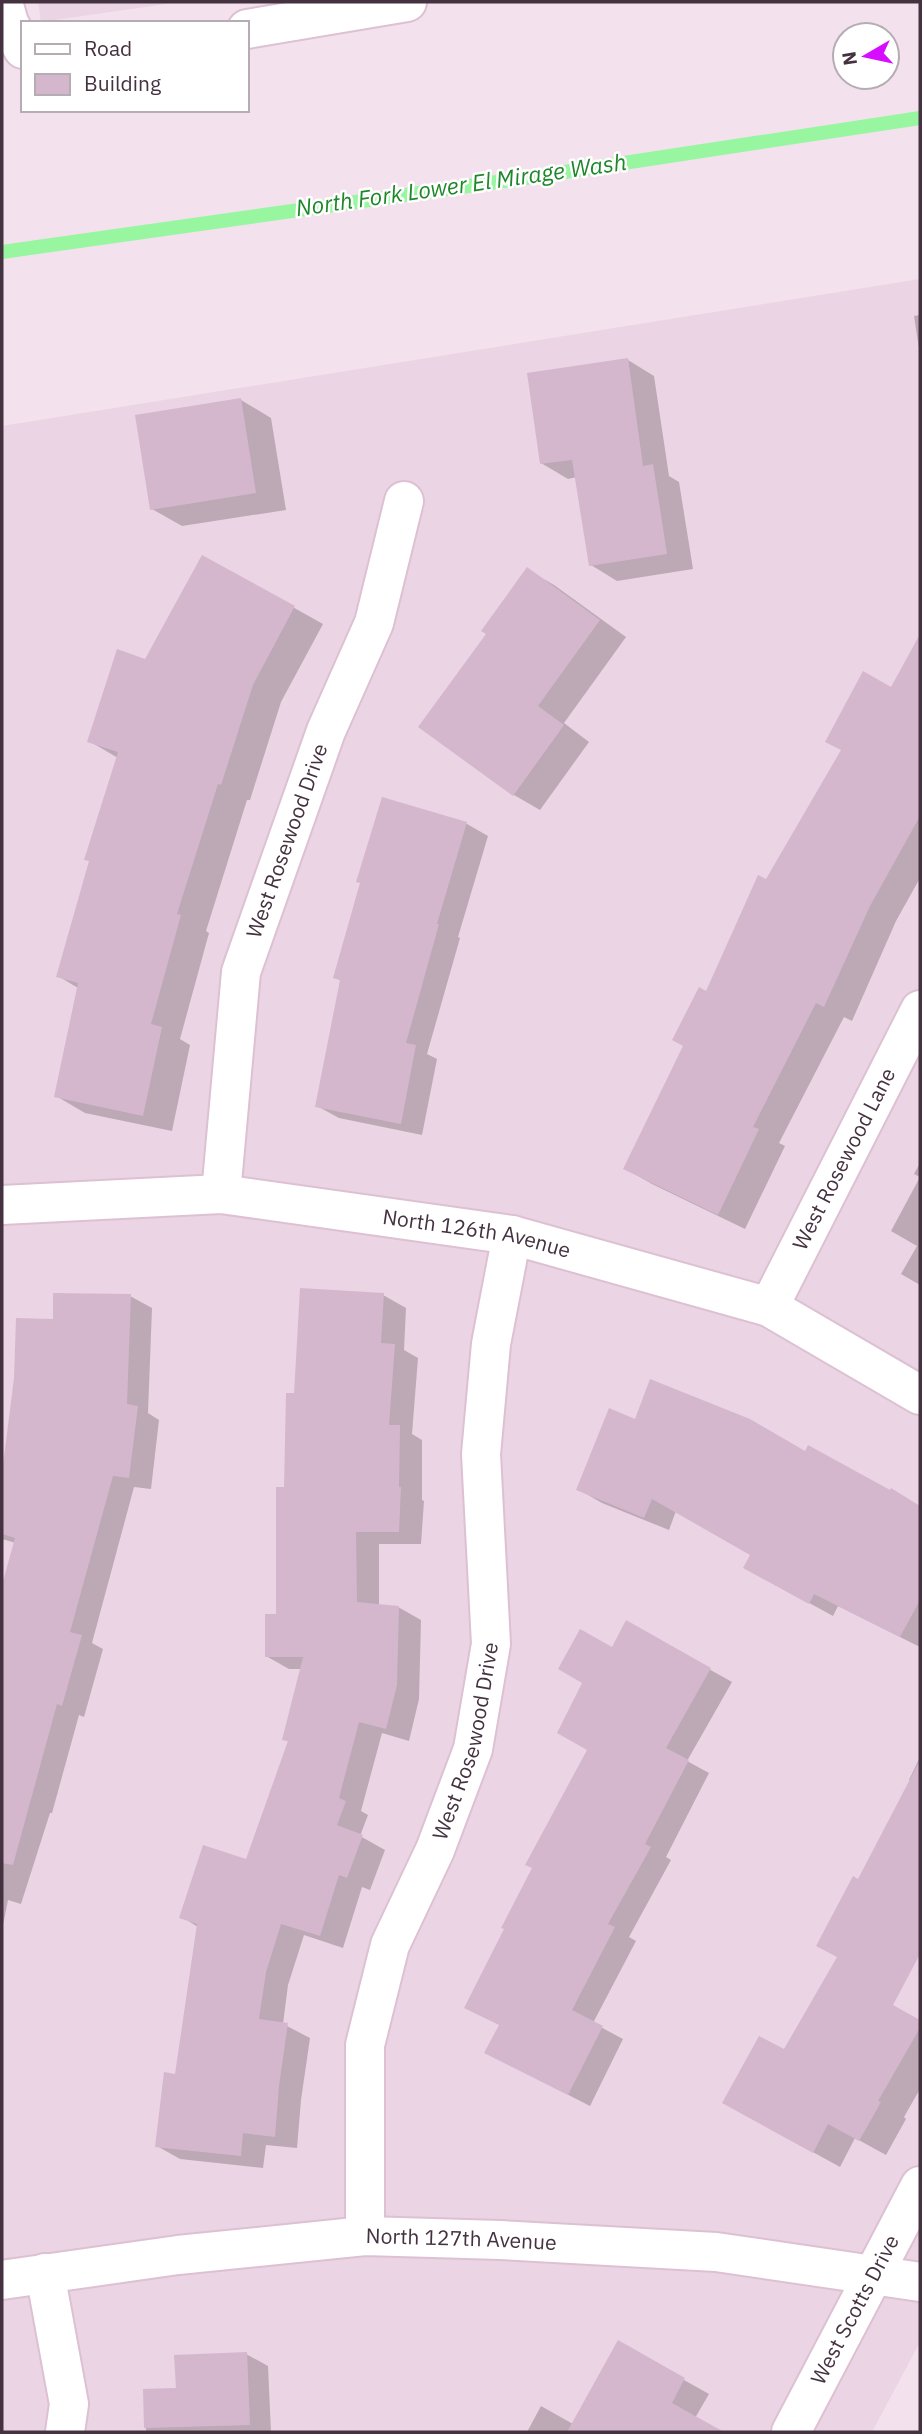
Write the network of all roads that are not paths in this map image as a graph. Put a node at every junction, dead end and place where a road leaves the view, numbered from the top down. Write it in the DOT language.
graph roads {
  1 [pos="3,2"];
  2 [pos="407,2"];
  3 [pos="248,29"];
  4 [pos="21,45"];
  5 [pos="404,500"];
  6 [pos="920,1010"];
  7 [pos="221,1194"];
  8 [pos="2,1205"];
  9 [pos="512,1234"];
  10 [pos="769,1307"];
  11 [pos="920,1395"];
  12 [pos="920,2186"];
  13 [pos="365,2236"];
  14 [pos="45,2273"];
  15 [pos="874,2274"];
  16 [pos="2,2280"];
  17 [pos="920,2282"];
  18 [pos="65,2432"];
  19 [pos="791,2432"];
  1 -- 4 [label="street"];
  2 -- 3 [label="street"];
  5 -- 7 [label="street, West Rosewood Drive"];
  6 -- 10 [label="street, West Rosewood Lane"];
  7 -- 8 [label="street, North 126th Avenue"];
  7 -- 9 [label="street, North 126th Avenue"];
  9 -- 10 [label="street, North 126th Avenue"];
  9 -- 13 [label="street, West Rosewood Drive"];
  10 -- 11 [label="street, North 126th Avenue"];
  12 -- 15 [label="street, West Scotts Drive"];
  13 -- 14 [label="street, North 127th Avenue"];
  13 -- 15 [label="street, North 127th Avenue"];
  14 -- 16 [label="street, North 127th Avenue"];
  14 -- 18 [label="street"];
  15 -- 17 [label="street, North 127th Avenue"];
  15 -- 19 [label="street, West Scotts Drive"];
}
